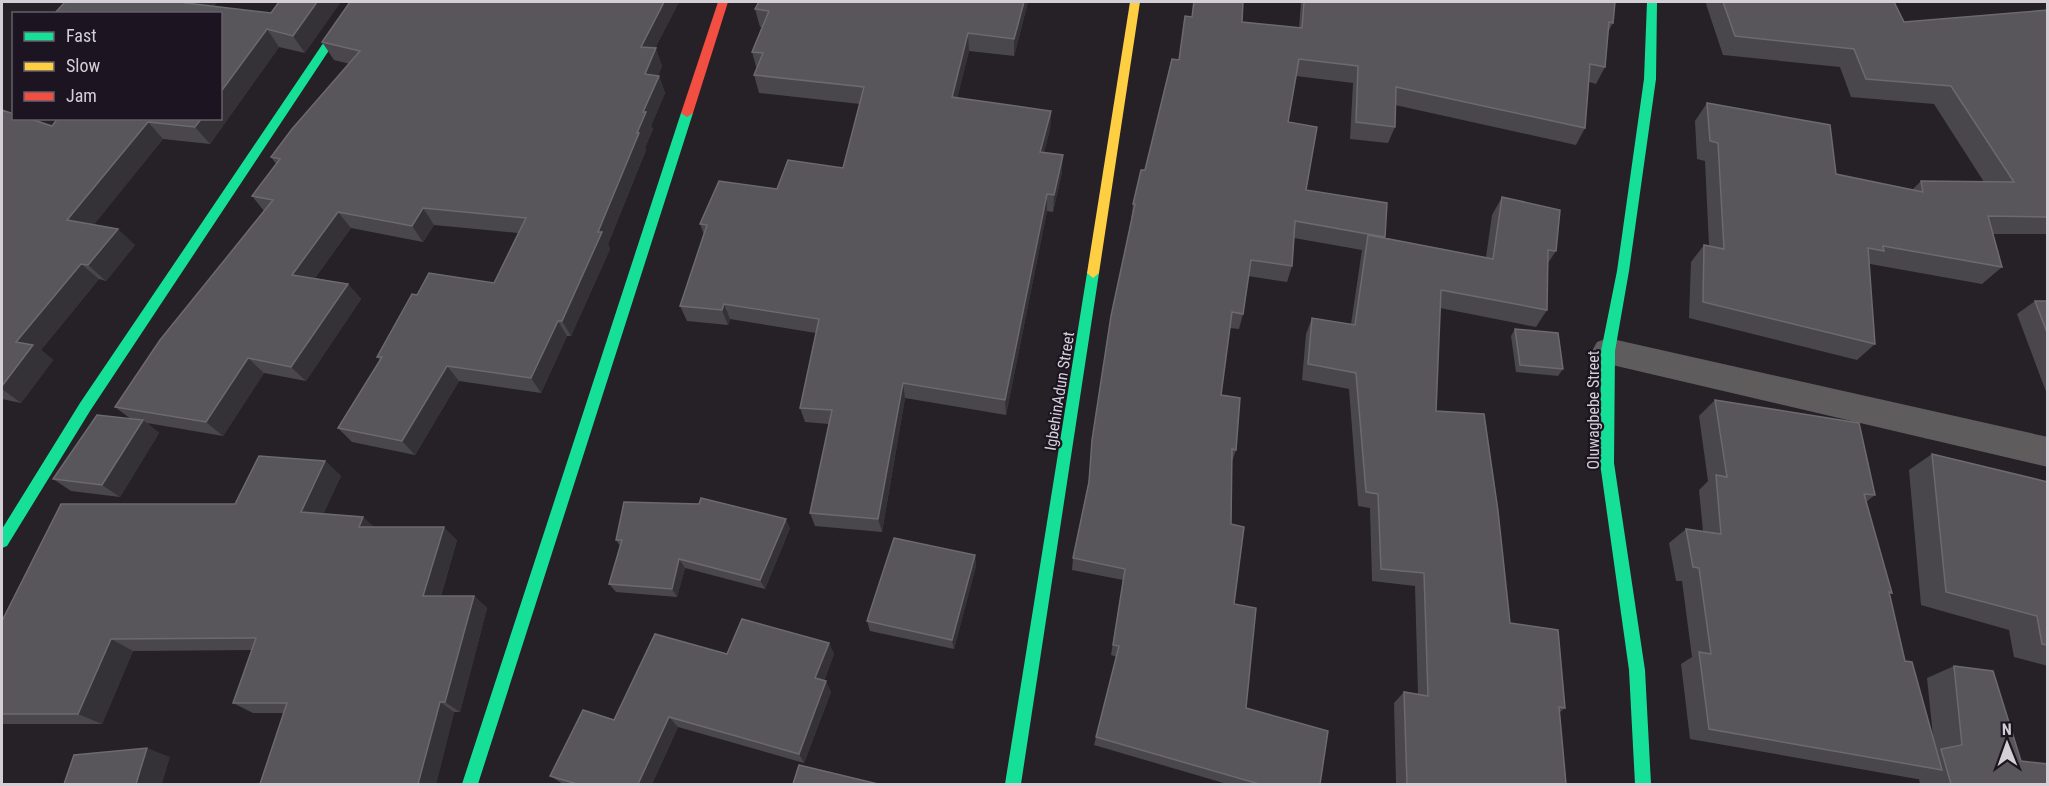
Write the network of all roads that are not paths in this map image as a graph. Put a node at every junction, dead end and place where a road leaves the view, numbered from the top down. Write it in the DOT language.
graph roads {
  1 [pos="356,2"];
  2 [pos="723,2"];
  3 [pos="1135,2"];
  4 [pos="1652,2"];
  5 [pos="1608,351"];
  6 [pos="2048,452"];
  7 [pos="2,541"];
  8 [pos="470,784"];
  9 [pos="1013,784"];
  10 [pos="1643,784"];
  1 -- 7 [label="street"];
  2 -- 8 [label="street"];
  3 -- 9 [label="street, IgbehinAdun Street"];
  4 -- 5 [label="street, Oluwagbebe Street"];
  5 -- 6 [label="street"];
  5 -- 10 [label="street, Oluwagbebe Street"];
}
